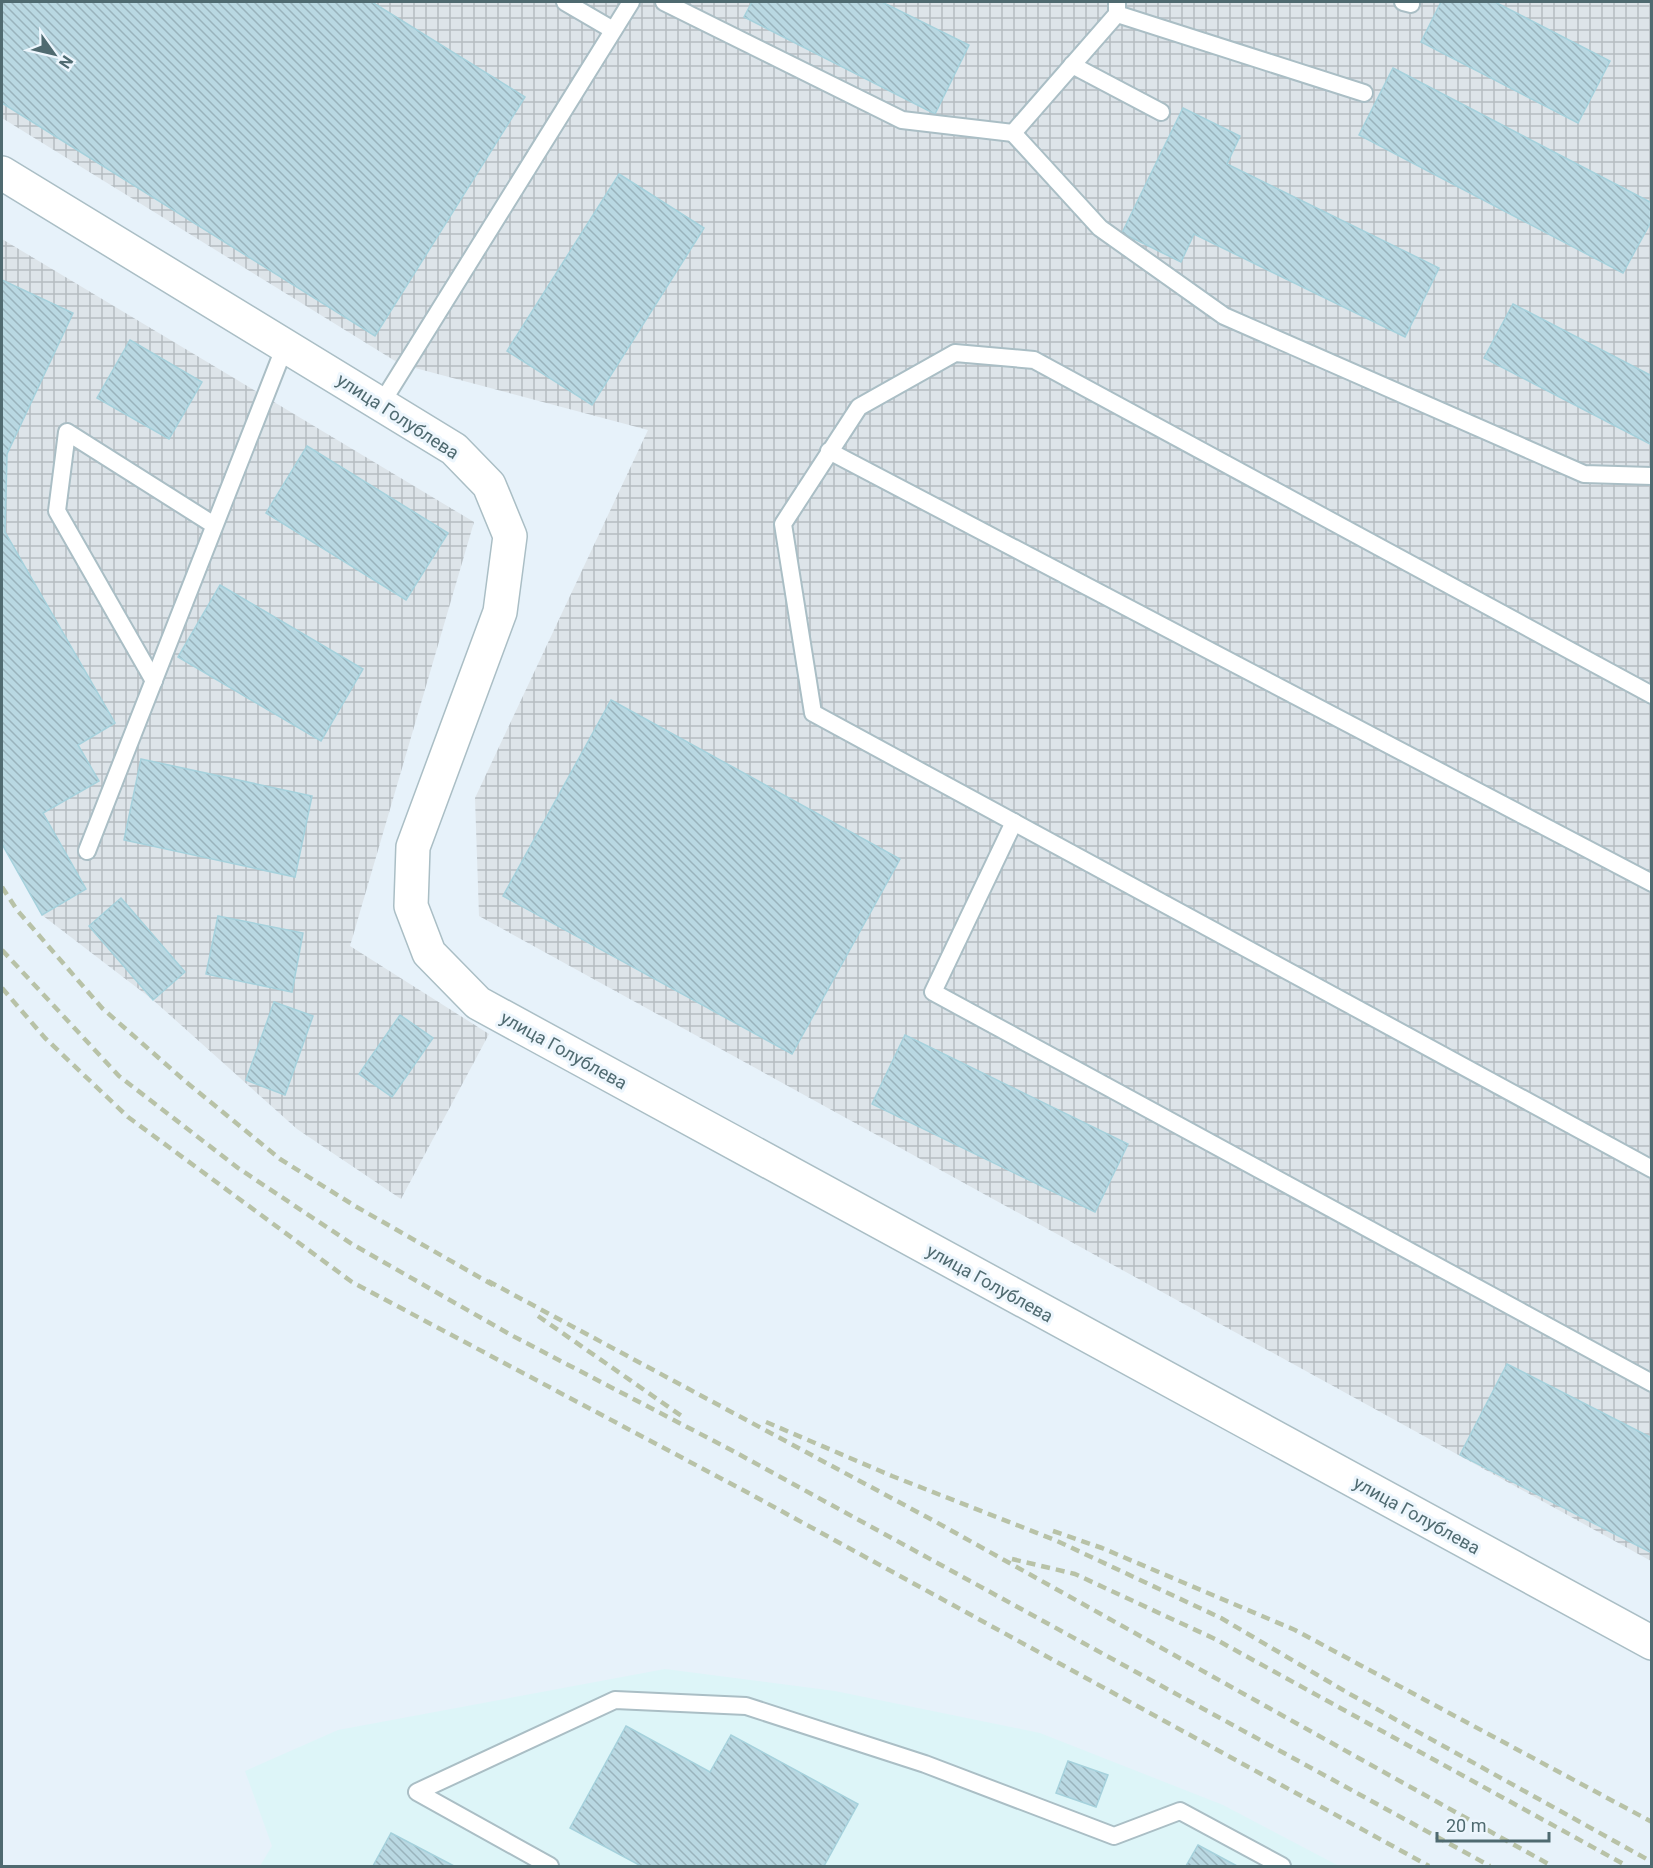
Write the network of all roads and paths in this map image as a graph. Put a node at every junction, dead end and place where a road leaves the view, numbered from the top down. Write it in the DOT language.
graph roads {
  1 [pos="565,2"];
  2 [pos="631,2"];
  3 [pos="664,2"];
  4 [pos="1117,8"];
  5 [pos="614,30"];
  6 [pos="1072,65"];
  7 [pos="1364,93"];
  8 [pos="1161,112"];
  9 [pos="1013,133"];
  10 [pos="2,173"];
  11 [pos="285,346"];
  12 [pos="381,404"];
  13 [pos="830,451"];
  14 [pos="1652,476"];
  15 [pos="214,525"];
  16 [pos="154,681"];
  17 [pos="1652,696"];
  18 [pos="1014,822"];
  19 [pos="87,851"];
  20 [pos="1652,883"];
  21 [pos="1652,1168"];
  22 [pos="1652,1383"];
  23 [pos="1652,1643"];
  24 [pos="550,1866"];
  25 [pos="1282,1866"];
  1 -- 5 [label="lane"];
  2 -- 5 [label="lane"];
  3 -- 9 [label="lane"];
  4 -- 6 [label="lane"];
  4 -- 7 [label="lane"];
  5 -- 12 [label="lane"];
  6 -- 8 [label="lane"];
  6 -- 9 [label="lane"];
  9 -- 14 [label="lane"];
  10 -- 11 [label="street, улица Голублева"];
  11 -- 12 [label="street, улица Голублева"];
  11 -- 15 [label="lane"];
  12 -- 23 [label="street, улица Голублева"];
  13 -- 17 [label="lane"];
  13 -- 18 [label="lane"];
  13 -- 20 [label="lane"];
  15 -- 16 [label="lane"];
  15 -- 16 [label="lane"];
  16 -- 19 [label="lane"];
  18 -- 21 [label="lane"];
  18 -- 22 [label="lane"];
  24 -- 25 [label="lane"];
}
